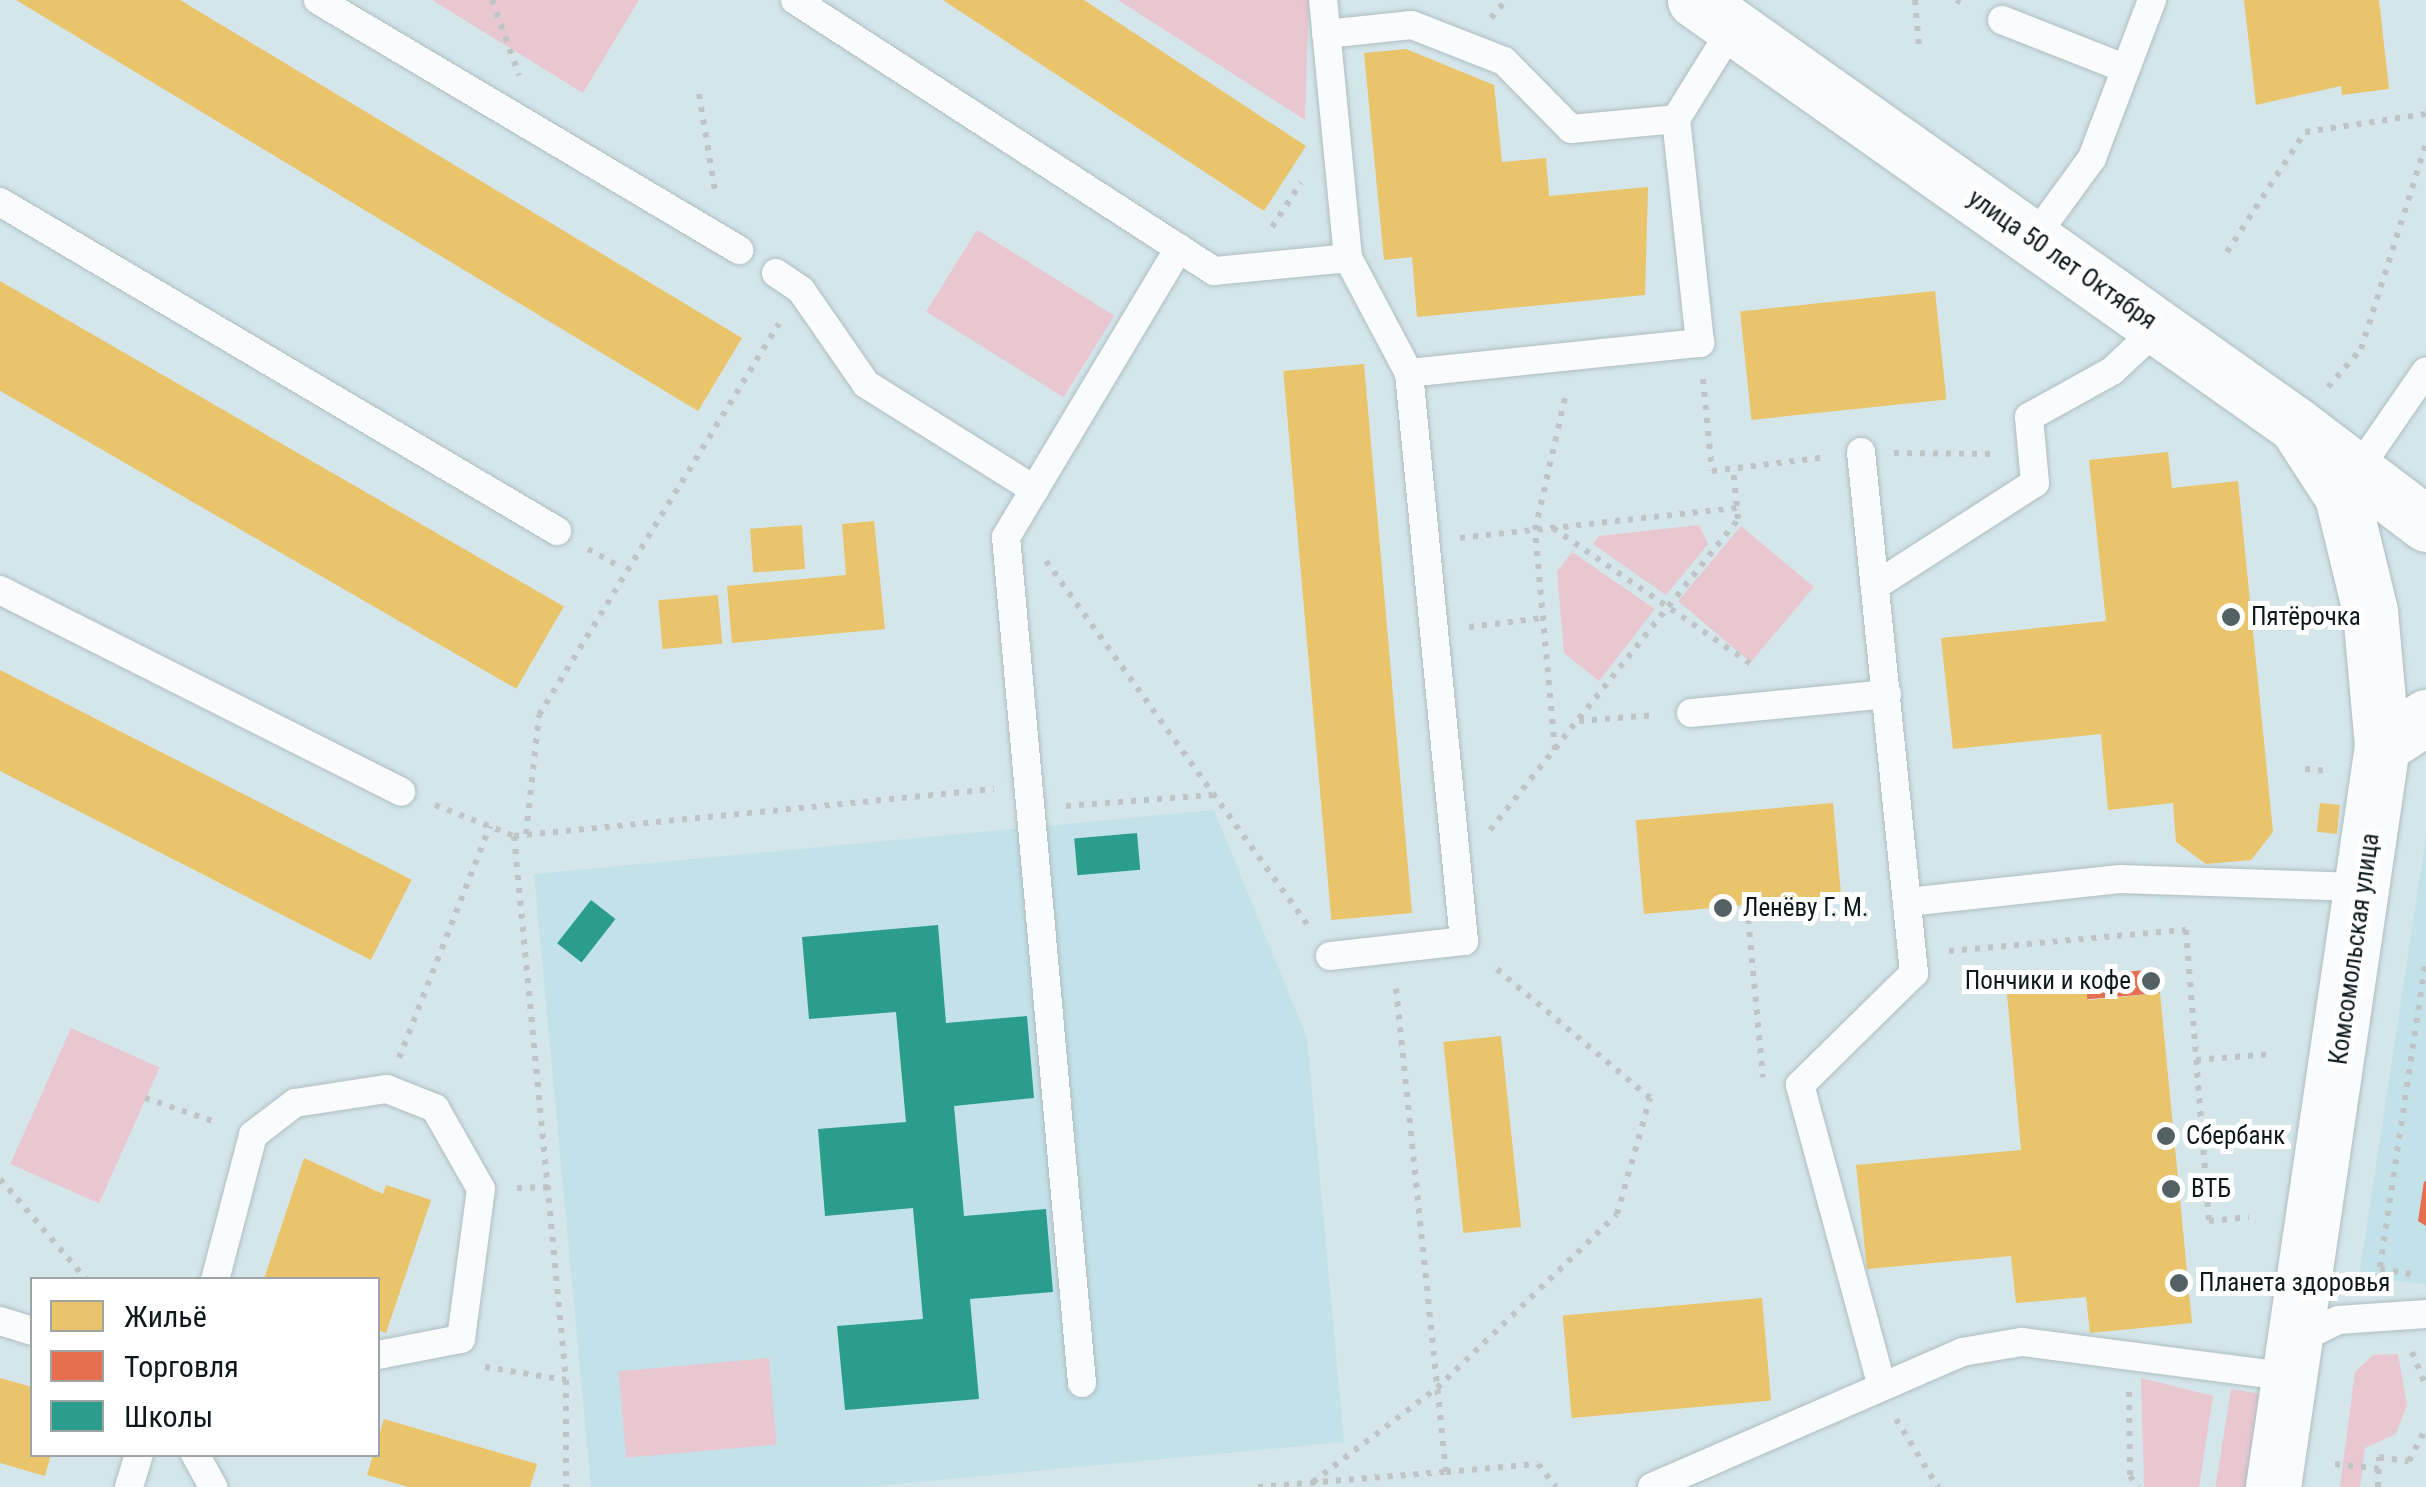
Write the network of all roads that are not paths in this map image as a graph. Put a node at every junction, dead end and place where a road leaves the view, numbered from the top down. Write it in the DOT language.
graph roads {
  1 [pos="318,0"];
  2 [pos="795,0"];
  3 [pos="1323,0"];
  4 [pos="2152,0"];
  5 [pos="1714,13"];
  6 [pos="2002,20"];
  7 [pos="1326,34"];
  8 [pos="2124,68"];
  9 [pos="1676,118"];
  10 [pos="0,202"];
  11 [pos="2032,239"];
  12 [pos="731,245"];
  13 [pos="1179,248"];
  14 [pos="1348,258"];
  15 [pos="776,274"];
  16 [pos="2158,328"];
  17 [pos="2426,371"];
  18 [pos="1409,374"];
  19 [pos="2310,409"];
  20 [pos="1861,452"];
  21 [pos="2357,471"];
  22 [pos="1035,490"];
  23 [pos="2426,524"];
  24 [pos="557,531"];
  25 [pos="1875,586"];
  26 [pos="0,590"];
  27 [pos="1886,694"];
  28 [pos="1691,713"];
  29 [pos="2404,731"];
  30 [pos="400,792"];
  31 [pos="2366,887"];
  32 [pos="1908,902"];
  33 [pos="1330,956"];
  34 [pos="216,1277"];
  35 [pos="2426,1314"];
  36 [pos="0,1322"];
  37 [pos="30,1330"];
  38 [pos="380,1355"];
  39 [pos="2292,1360"];
  40 [pos="1082,1383"];
  41 [pos="1882,1386"];
  42 [pos="138,1457"];
  43 [pos="197,1457"];
  44 [pos="129,1487"];
  45 [pos="212,1487"];
  46 [pos="1652,1487"];
  47 [pos="2273,1487"];
  1 -- 12 [label="lane"];
  2 -- 13 [label="lane"];
  3 -- 7 [label="lane"];
  4 -- 8 [label="lane"];
  5 -- 9 [label="lane"];
  5 -- 11 [label="street, улица 50 лет Октября"];
  6 -- 8 [label="lane"];
  7 -- 9 [label="lane"];
  7 -- 14 [label="lane"];
  8 -- 11 [label="lane"];
  9 -- 18 [label="lane"];
  10 -- 24 [label="lane"];
  11 -- 16 [label="street, улица 50 лет Октября"];
  13 -- 14 [label="lane"];
  13 -- 22 [label="lane"];
  14 -- 18 [label="lane"];
  15 -- 22 [label="lane"];
  16 -- 19 [label="street, улица 50 лет Октября"];
  16 -- 25 [label="lane"];
  17 -- 21 [label="lane"];
  18 -- 33 [label="lane"];
  19 -- 21 [label="street, улица 50 лет Октября"];
  19 -- 29 [label="street, Комсомольская улица"];
  20 -- 25 [label="lane"];
  21 -- 23 [label="street, улица 50 лет Октября"];
  22 -- 40 [label="lane"];
  25 -- 27 [label="lane"];
  26 -- 30 [label="lane"];
  27 -- 28 [label="lane"];
  27 -- 32 [label="lane"];
  29 -- 31 [label="street, Комсомольская улица"];
  31 -- 32 [label="lane"];
  31 -- 39 [label="street, Комсомольская улица"];
  32 -- 41 [label="lane"];
  34 -- 38 [label="lane"];
  35 -- 39 [label="lane"];
  36 -- 37 [label="lane"];
  39 -- 41 [label="lane"];
  39 -- 47 [label="street, Комсомольская улица"];
  41 -- 46 [label="lane"];
  42 -- 44 [label="lane"];
  43 -- 45 [label="lane"];
}
